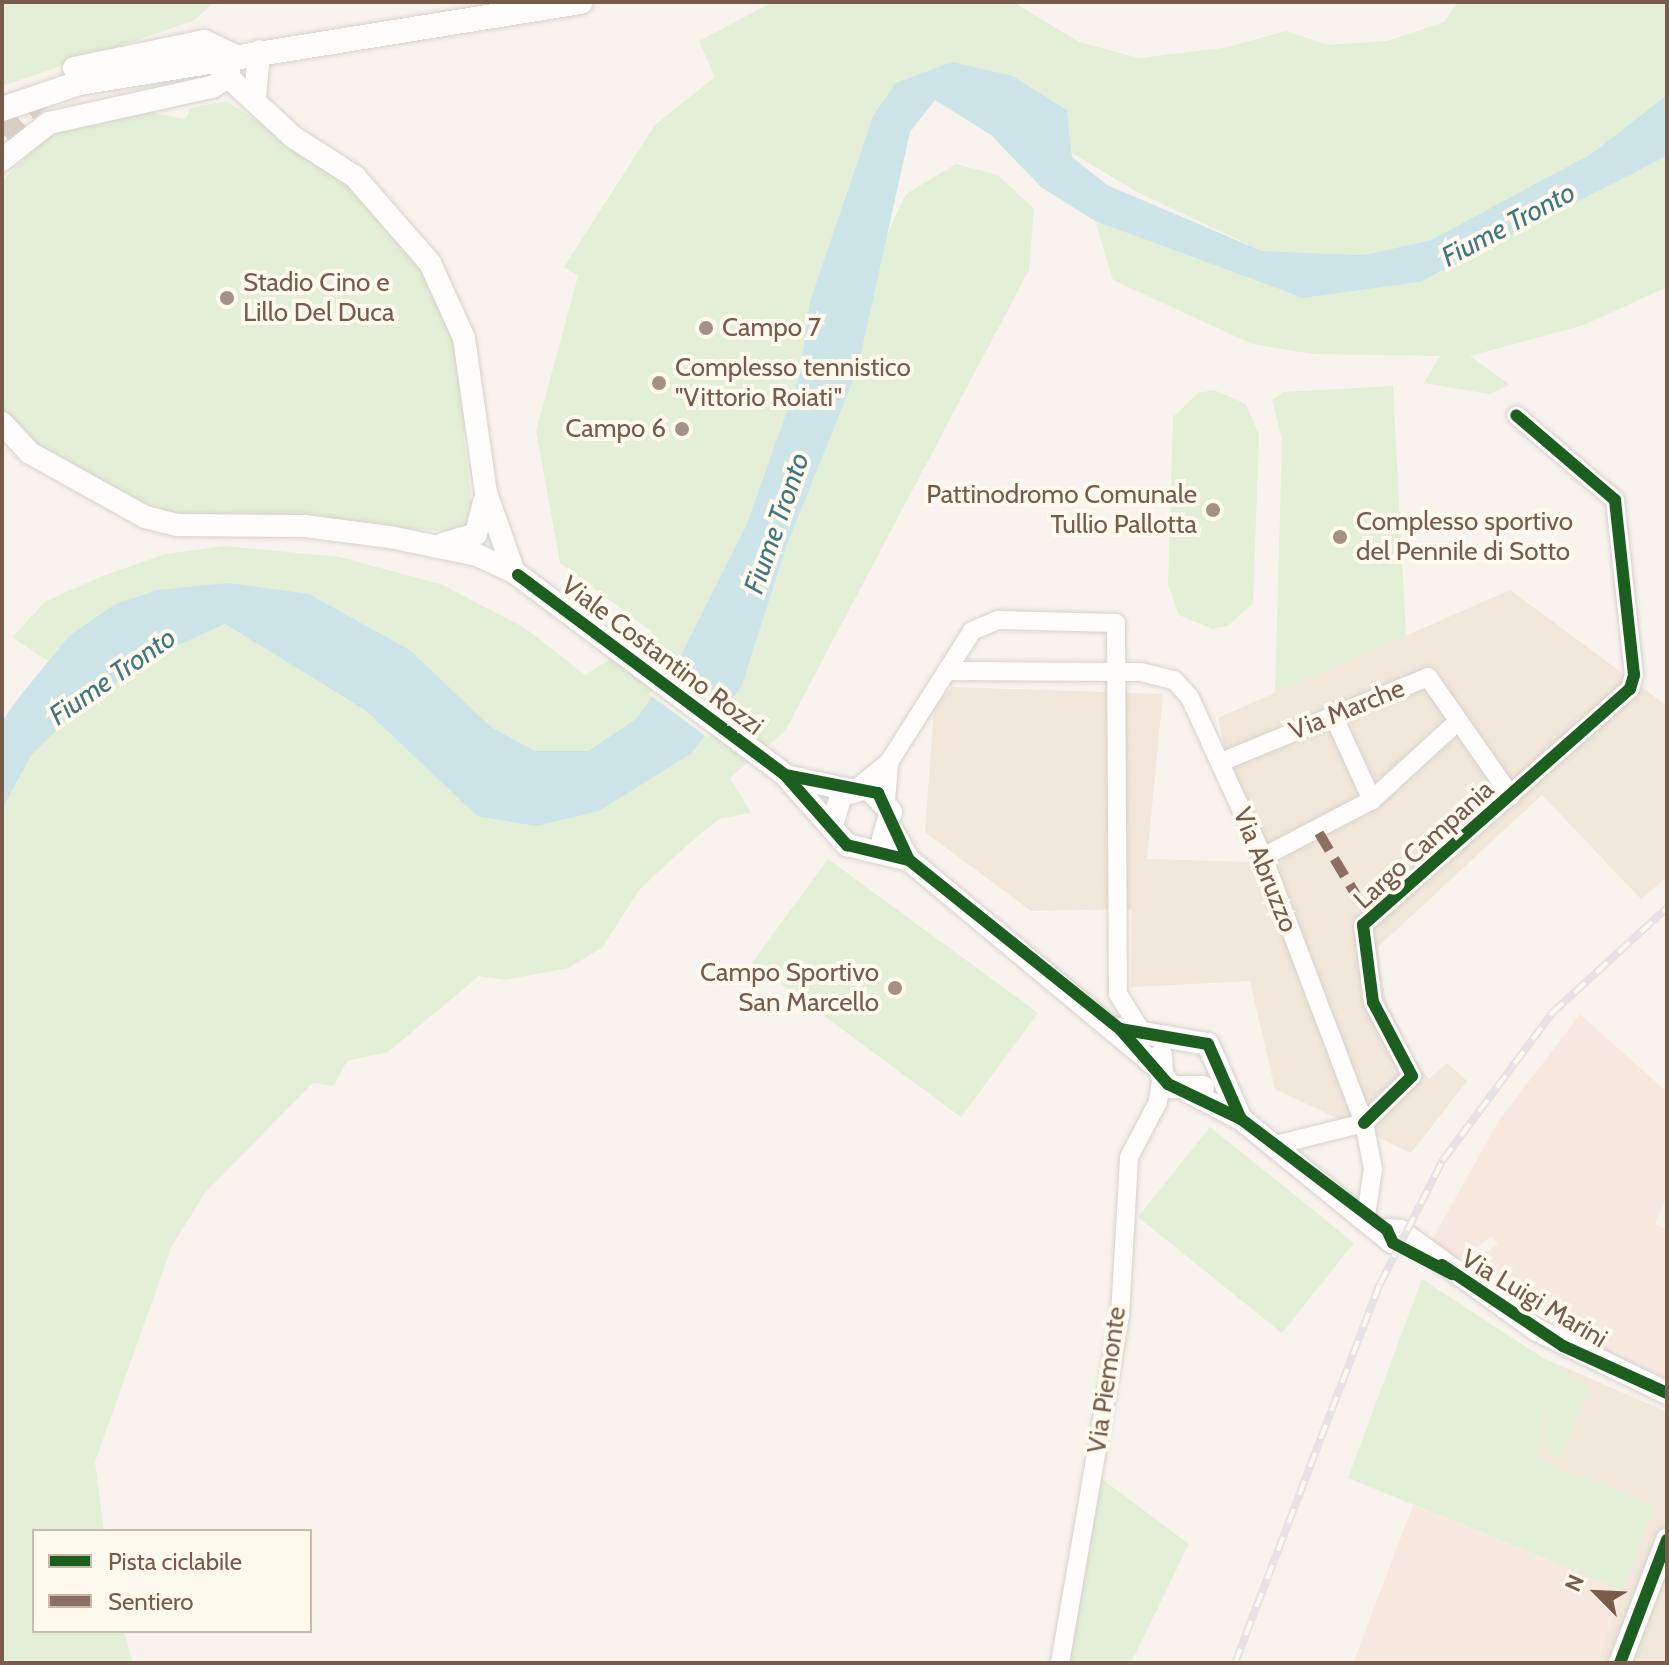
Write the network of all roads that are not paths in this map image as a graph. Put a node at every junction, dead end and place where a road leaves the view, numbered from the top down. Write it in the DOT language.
graph roads {
  1 [pos="580,2"];
  2 [pos="259,51"];
  3 [pos="230,66"];
  4 [pos="74,68"];
  5 [pos="255,99"];
  6 [pos="2,109"];
  7 [pos="2,160"];
  8 [pos="1516,415"];
  9 [pos="2,423"];
  10 [pos="486,493"];
  11 [pos="437,544"];
  12 [pos="517,574"];
  13 [pos="947,671"];
  14 [pos="1116,672"];
  15 [pos="1333,715"];
  16 [pos="1455,724"];
  17 [pos="889,762"];
  18 [pos="1221,762"];
  19 [pos="785,775"];
  20 [pos="854,789"];
  21 [pos="1511,796"];
  22 [pos="886,800"];
  23 [pos="1372,800"];
  24 [pos="832,825"];
  25 [pos="890,827"];
  26 [pos="865,848"];
  27 [pos="1263,857"];
  28 [pos="909,860"];
  29 [pos="1131,1030"];
  30 [pos="1178,1037"];
  31 [pos="1215,1058"];
  32 [pos="1161,1072"];
  33 [pos="1185,1091"];
  34 [pos="1158,1102"];
  35 [pos="1241,1119"];
  36 [pos="1364,1123"];
  37 [pos="1275,1145"];
  38 [pos="1366,1216"];
  39 [pos="1387,1230"];
  40 [pos="1667,1393"];
  41 [pos="1667,1540"];
  42 [pos="1660,1581"];
  43 [pos="1060,1663"];
  44 [pos="1620,1663"];
  1 -- 2 [label="main road"];
  2 -- 3 [label="main road"];
  2 -- 5 [label="street"];
  3 -- 4 [label="street"];
  3 -- 5 [label="street, Viale Costantino Rozzi"];
  3 -- 6 [label="main road"];
  3 -- 7 [label="street"];
  5 -- 10 [label="street, Viale Costantino Rozzi"];
  8 -- 21 [label="street, Largo Campania"];
  9 -- 11 [label="street, Viale Costantino Rozzi"];
  10 -- 11 [label="street, Viale Costantino Rozzi"];
  10 -- 12 [label="street, Viale Costantino Rozzi"];
  11 -- 12 [label="street, Viale Costantino Rozzi"];
  12 -- 19 [label="street, Viale Costantino Rozzi"];
  13 -- 14 [label="street"];
  13 -- 14 [label="street, Viale Costantino Rozzi"];
  13 -- 17 [label="street, Viale Costantino Rozzi"];
  14 -- 18 [label="street, Via Abruzzo"];
  14 -- 29 [label="street, Viale Costantino Rozzi"];
  15 -- 16 [label="street, Via Marche"];
  15 -- 18 [label="street, Via Marche"];
  15 -- 23 [label="street"];
  16 -- 21 [label="street, Via Marche"];
  16 -- 23 [label="street"];
  17 -- 20 [label="street, Viale Costantino Rozzi"];
  17 -- 22 [label="street, Viale Costantino Rozzi"];
  18 -- 27 [label="street, Via Abruzzo"];
  19 -- 20 [label="street, Viale Costantino Rozzi"];
  19 -- 24 [label="street, Viale Costantino Rozzi"];
  20 -- 22 [label="street, Viale Costantino Rozzi"];
  20 -- 24 [label="street, Viale Costantino Rozzi"];
  21 -- 36 [label="street, Largo Campania"];
  22 -- 25 [label="street, Viale Costantino Rozzi"];
  23 -- 27 [label="street"];
  24 -- 26 [label="street, Viale Costantino Rozzi"];
  25 -- 26 [label="street"];
  25 -- 28 [label="street, Viale Costantino Rozzi"];
  26 -- 28 [label="street, Viale Costantino Rozzi"];
  27 -- 36 [label="street, Via Abruzzo"];
  28 -- 29 [label="street, Viale Costantino Rozzi"];
  29 -- 30 [label="street, Viale Costantino Rozzi"];
  29 -- 32 [label="street, Viale Costantino Rozzi"];
  30 -- 31 [label="street, Viale Costantino Rozzi"];
  30 -- 32 [label="street"];
  31 -- 33 [label="street"];
  31 -- 35 [label="street, Viale Costantino Rozzi"];
  32 -- 33 [label="street, Viale Costantino Rozzi"];
  32 -- 34 [label="street, Via Piemonte"];
  33 -- 34 [label="street"];
  33 -- 35 [label="street, Viale Costantino Rozzi"];
  34 -- 43 [label="street, Via Piemonte"];
  35 -- 37 [label="street, Viale Costantino Rozzi"];
  36 -- 37 [label="street"];
  36 -- 38 [label="street, Via Abruzzo"];
  37 -- 38 [label="street, Viale Costantino Rozzi"];
  38 -- 39 [label="street, Viale Costantino Rozzi"];
  39 -- 40 [label="street, Via Luigi Marini"];
  41 -- 42 [label="street"];
  42 -- 44 [label="street"];
}
